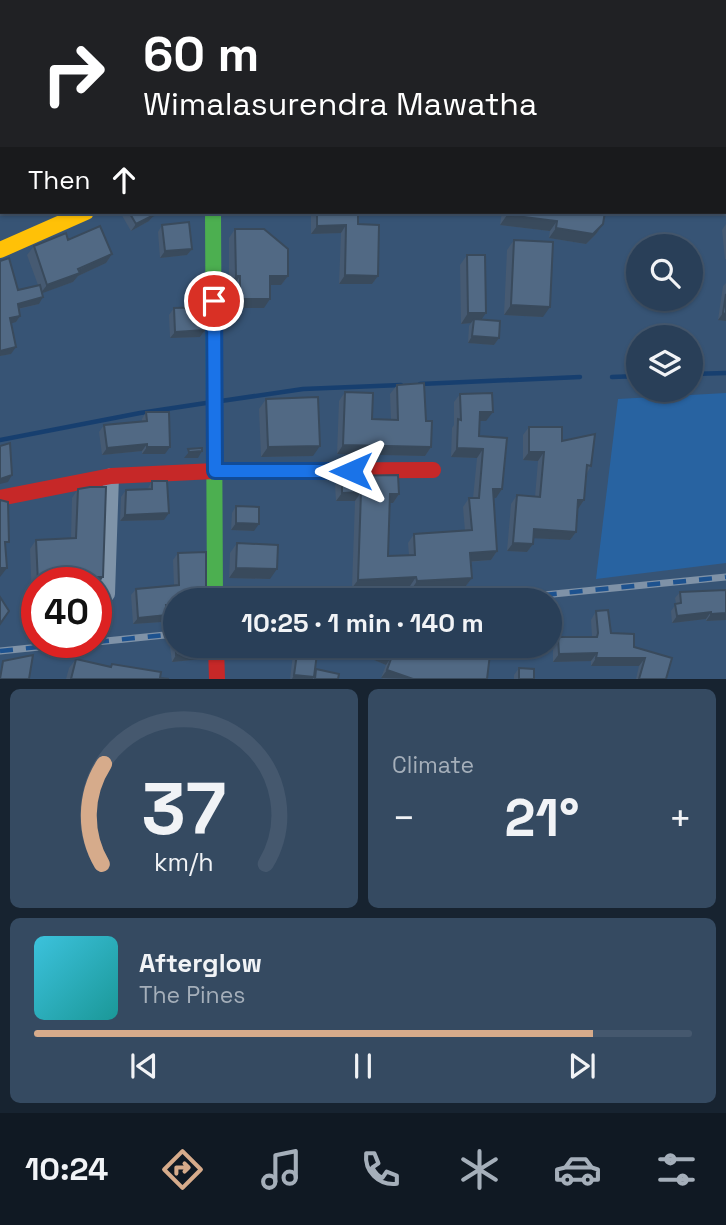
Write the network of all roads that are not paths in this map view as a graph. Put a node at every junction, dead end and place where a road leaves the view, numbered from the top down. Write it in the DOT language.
graph roads {
  1 [pos="81,214"];
  2 [pos="213,214"];
  3 [pos="0,250"];
  4 [pos="433,470"];
  5 [pos="215,471"];
  6 [pos="111,476"];
  7 [pos="0,498"];
  8 [pos="108,567"];
  9 [pos="215,588"];
  10 [pos="216,658"];
  11 [pos="217,679"];
  1 -- 3 [label="street"];
  2 -- 5 [label="street"];
  4 -- 5 [label="street"];
  5 -- 6 [label="street"];
  5 -- 9 [label="street"];
  6 -- 7 [label="street"];
  6 -- 8 [label="street"];
  10 -- 11 [label="street"];
}
